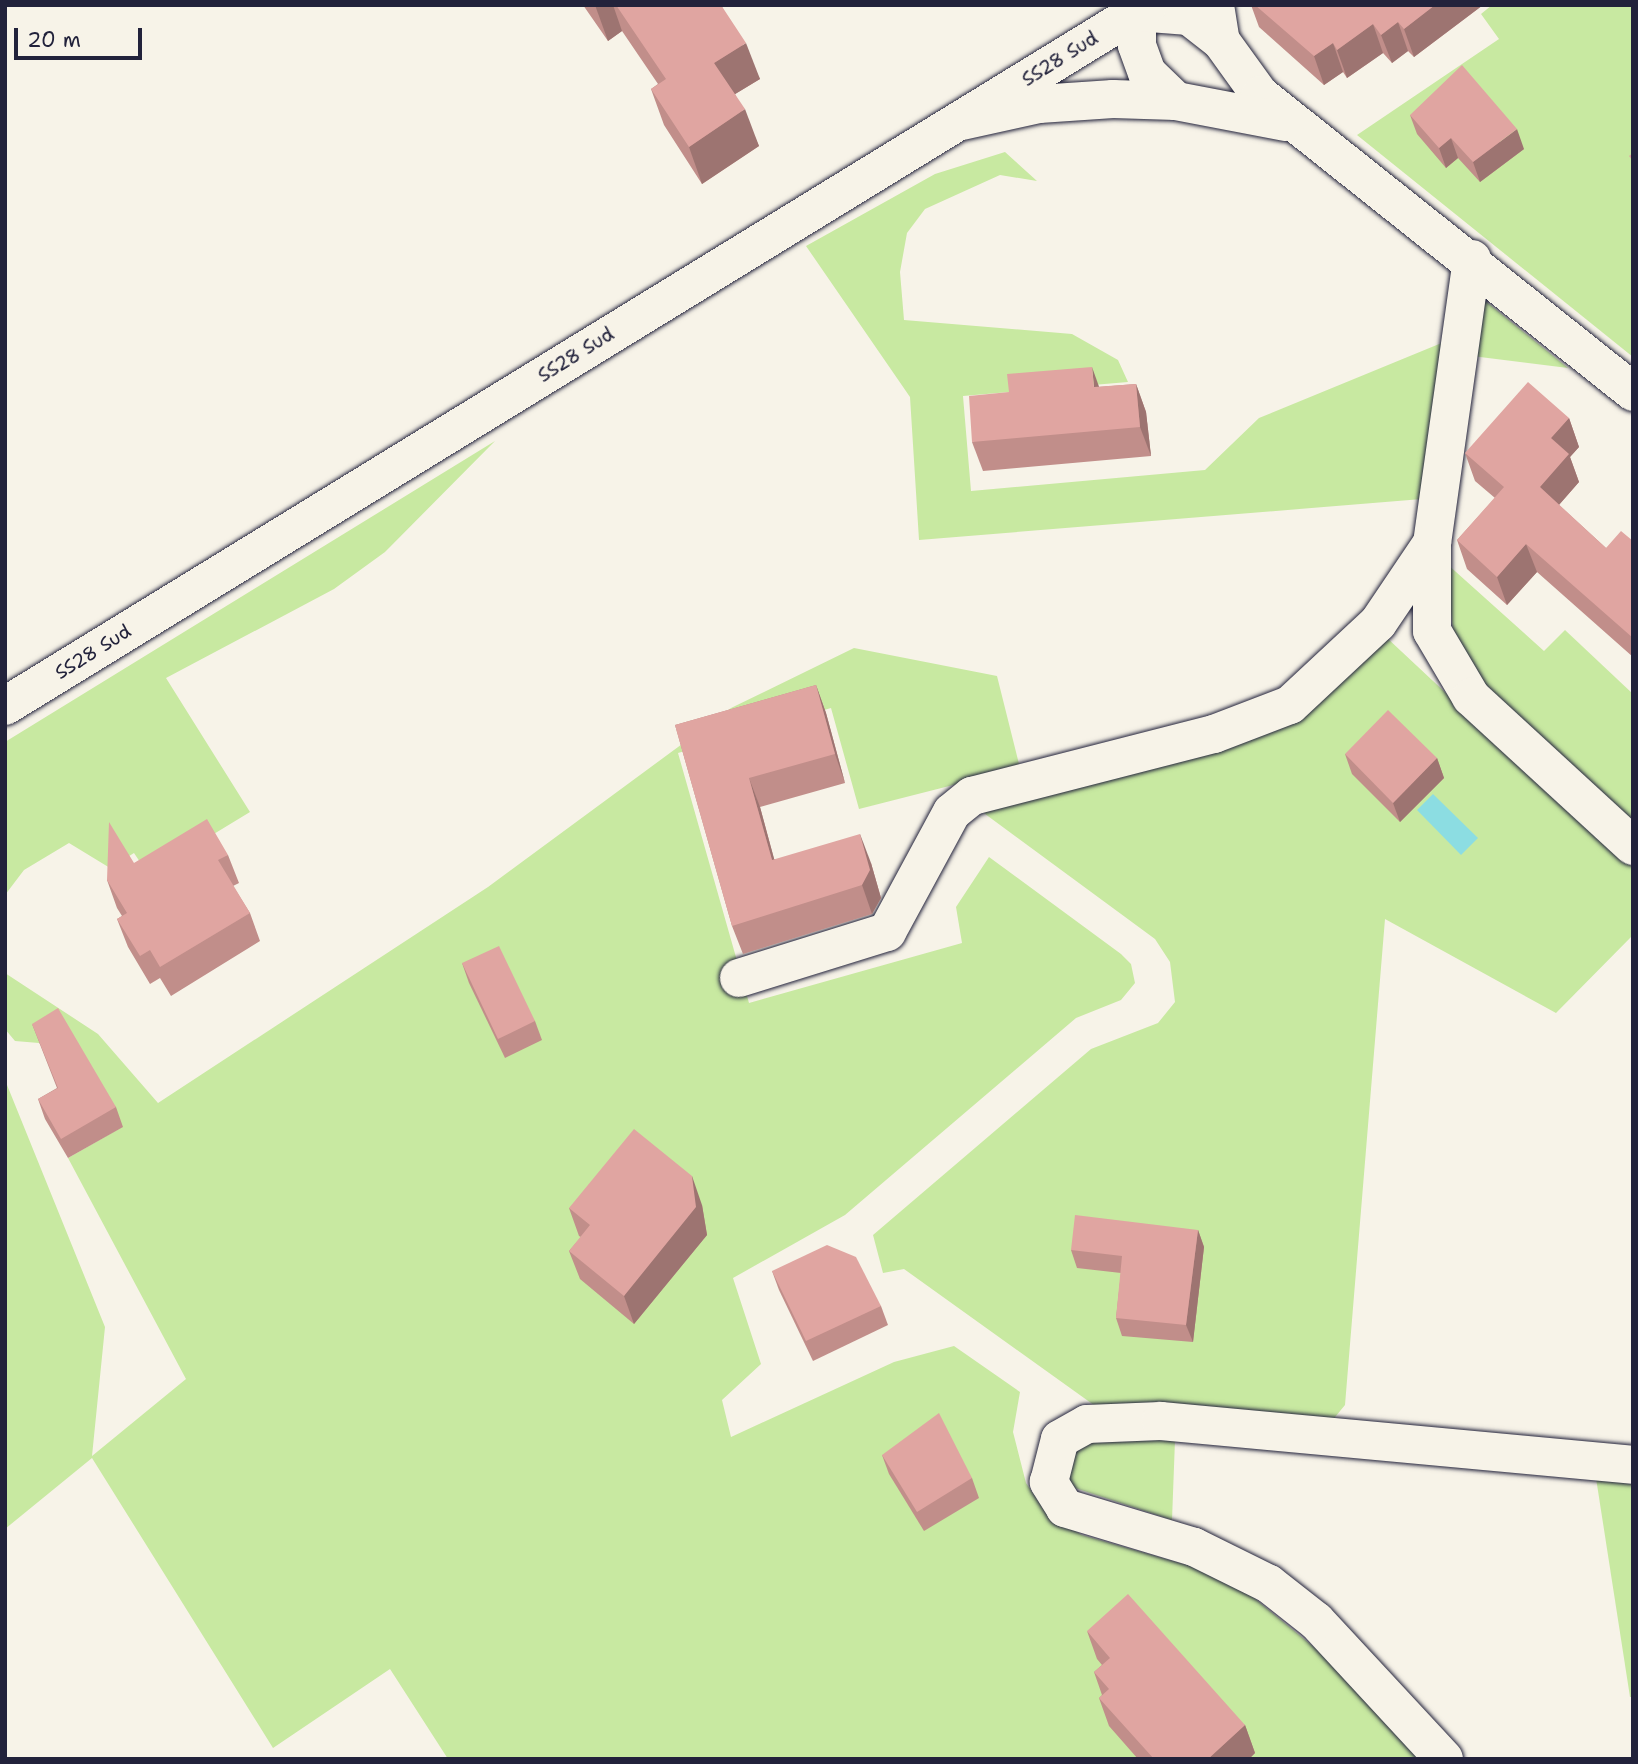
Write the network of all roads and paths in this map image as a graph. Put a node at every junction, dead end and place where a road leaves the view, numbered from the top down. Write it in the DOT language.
graph roads {
  1 [pos="1143,9"];
  2 [pos="1218,23"];
  3 [pos="1177,101"];
  4 [pos="958,122"];
  5 [pos="1292,124"];
  6 [pos="1472,258"];
  7 [pos="1633,392"];
  8 [pos="1432,543"];
  9 [pos="5,706"];
  10 [pos="1633,846"];
  11 [pos="739,978"];
  12 [pos="1633,1465"];
  13 [pos="1444,1759"];
  1 -- 2 [label="street"];
  1 -- 3 [label="street"];
  1 -- 4 [label="street, SS28 Sud"];
  2 -- 5 [label="street"];
  3 -- 4 [label="street"];
  3 -- 5 [label="street"];
  4 -- 9 [label="street, SS28 Sud"];
  5 -- 6 [label="street"];
  6 -- 7 [label="street"];
  6 -- 8 [label="street"];
  8 -- 10 [label="street"];
  8 -- 11 [label="street"];
  12 -- 13 [label="street"];
}
